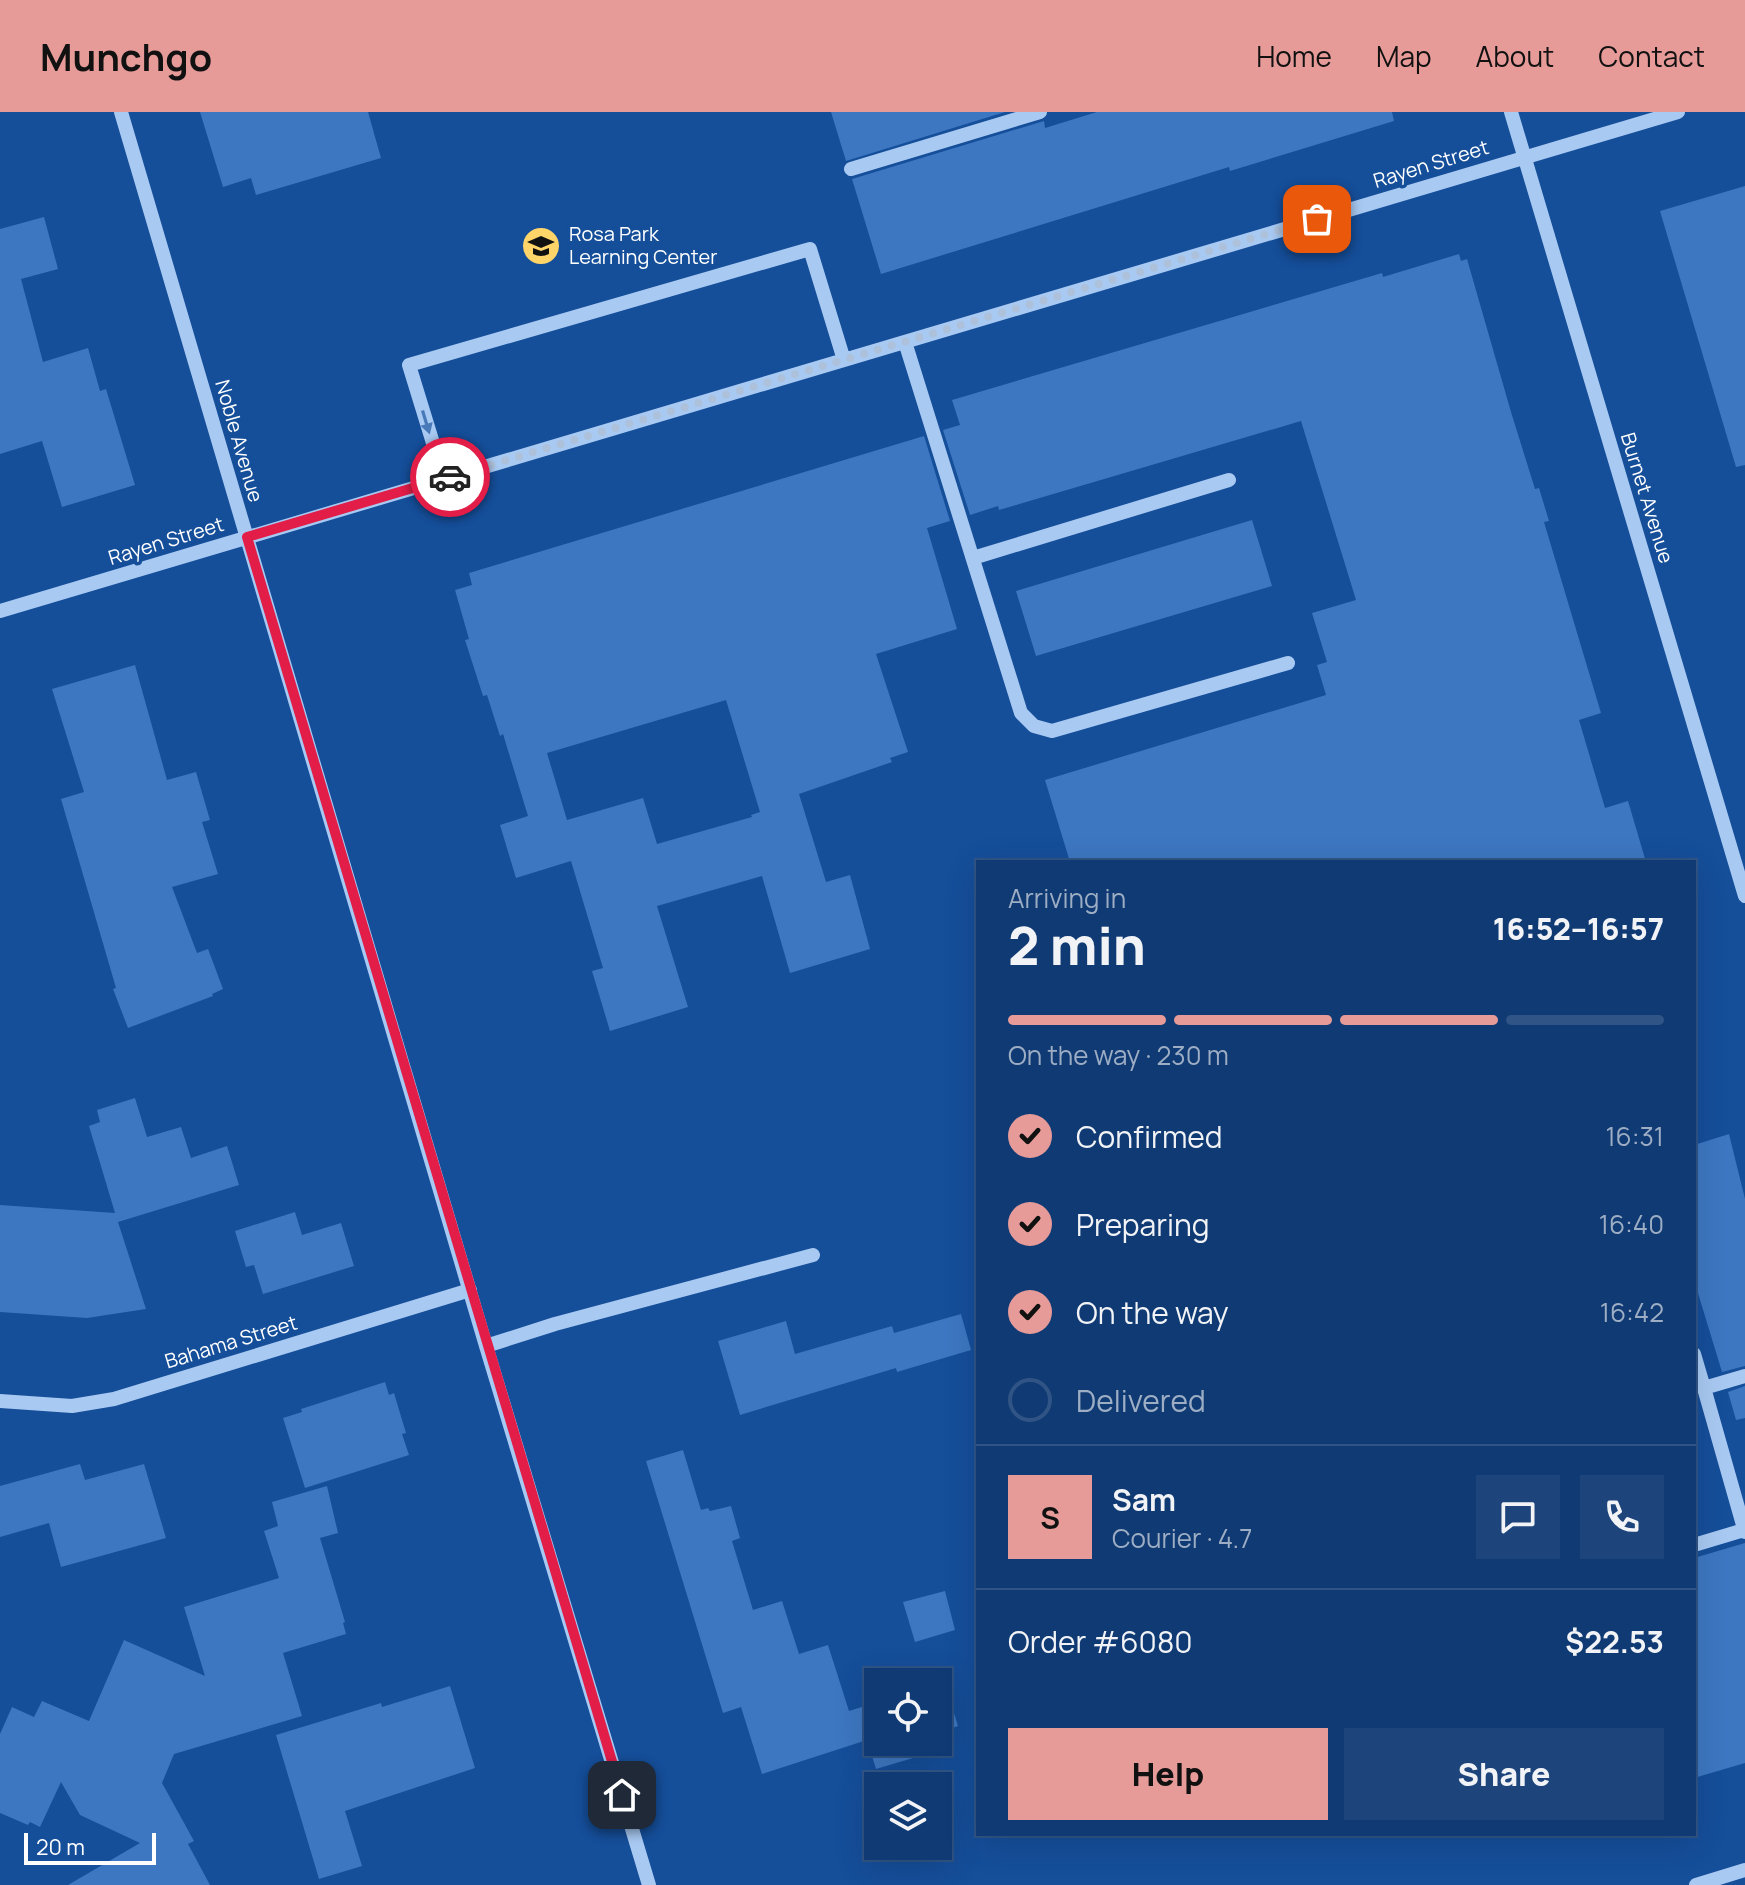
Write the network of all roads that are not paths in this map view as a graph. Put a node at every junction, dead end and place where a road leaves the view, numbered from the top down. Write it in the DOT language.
graph roads {
  1 [pos="121,112"];
  2 [pos="1040,112"];
  3 [pos="1511,112"];
  4 [pos="1678,112"];
  5 [pos="1524,158"];
  6 [pos="851,169"];
  7 [pos="905,342"];
  8 [pos="844,360"];
  9 [pos="444,479"];
  10 [pos="1229,480"];
  11 [pos="247,537"];
  12 [pos="973,558"];
  13 [pos="0,611"];
  14 [pos="1288,663"];
  15 [pos="1745,896"];
  16 [pos="813,1255"];
  17 [pos="470,1290"];
  18 [pos="486,1346"];
  19 [pos="1696,1361"];
  20 [pos="1745,1376"];
  21 [pos="1704,1388"];
  22 [pos="0,1401"];
  23 [pos="1745,1531"];
  24 [pos="1696,1544"];
  25 [pos="1745,1870"];
  26 [pos="649,1885"];
  27 [pos="1696,1885"];
  1 -- 11 [label="street, Noble Avenue"];
  2 -- 6 [label="street"];
  3 -- 5 [label="street, Burnet Avenue"];
  4 -- 5 [label="street, Rayen Street"];
  5 -- 7 [label="street, Rayen Street"];
  5 -- 15 [label="street, Burnet Avenue"];
  7 -- 8 [label="street, Rayen Street"];
  7 -- 12 [label="street"];
  8 -- 9 [label="street, Rayen Street"];
  8 -- 9 [label="street, one-way"];
  9 -- 11 [label="street, Rayen Street"];
  10 -- 12 [label="street"];
  11 -- 13 [label="street, Rayen Street"];
  11 -- 17 [label="street, Noble Avenue"];
  12 -- 14 [label="street"];
  16 -- 18 [label="street"];
  17 -- 18 [label="street, Noble Avenue"];
  17 -- 22 [label="street, Bahama Street"];
  18 -- 26 [label="street, Noble Avenue"];
  19 -- 21 [label="street"];
  20 -- 21 [label="street"];
  21 -- 23 [label="street"];
  23 -- 24 [label="street"];
  25 -- 27 [label="street"];
}
